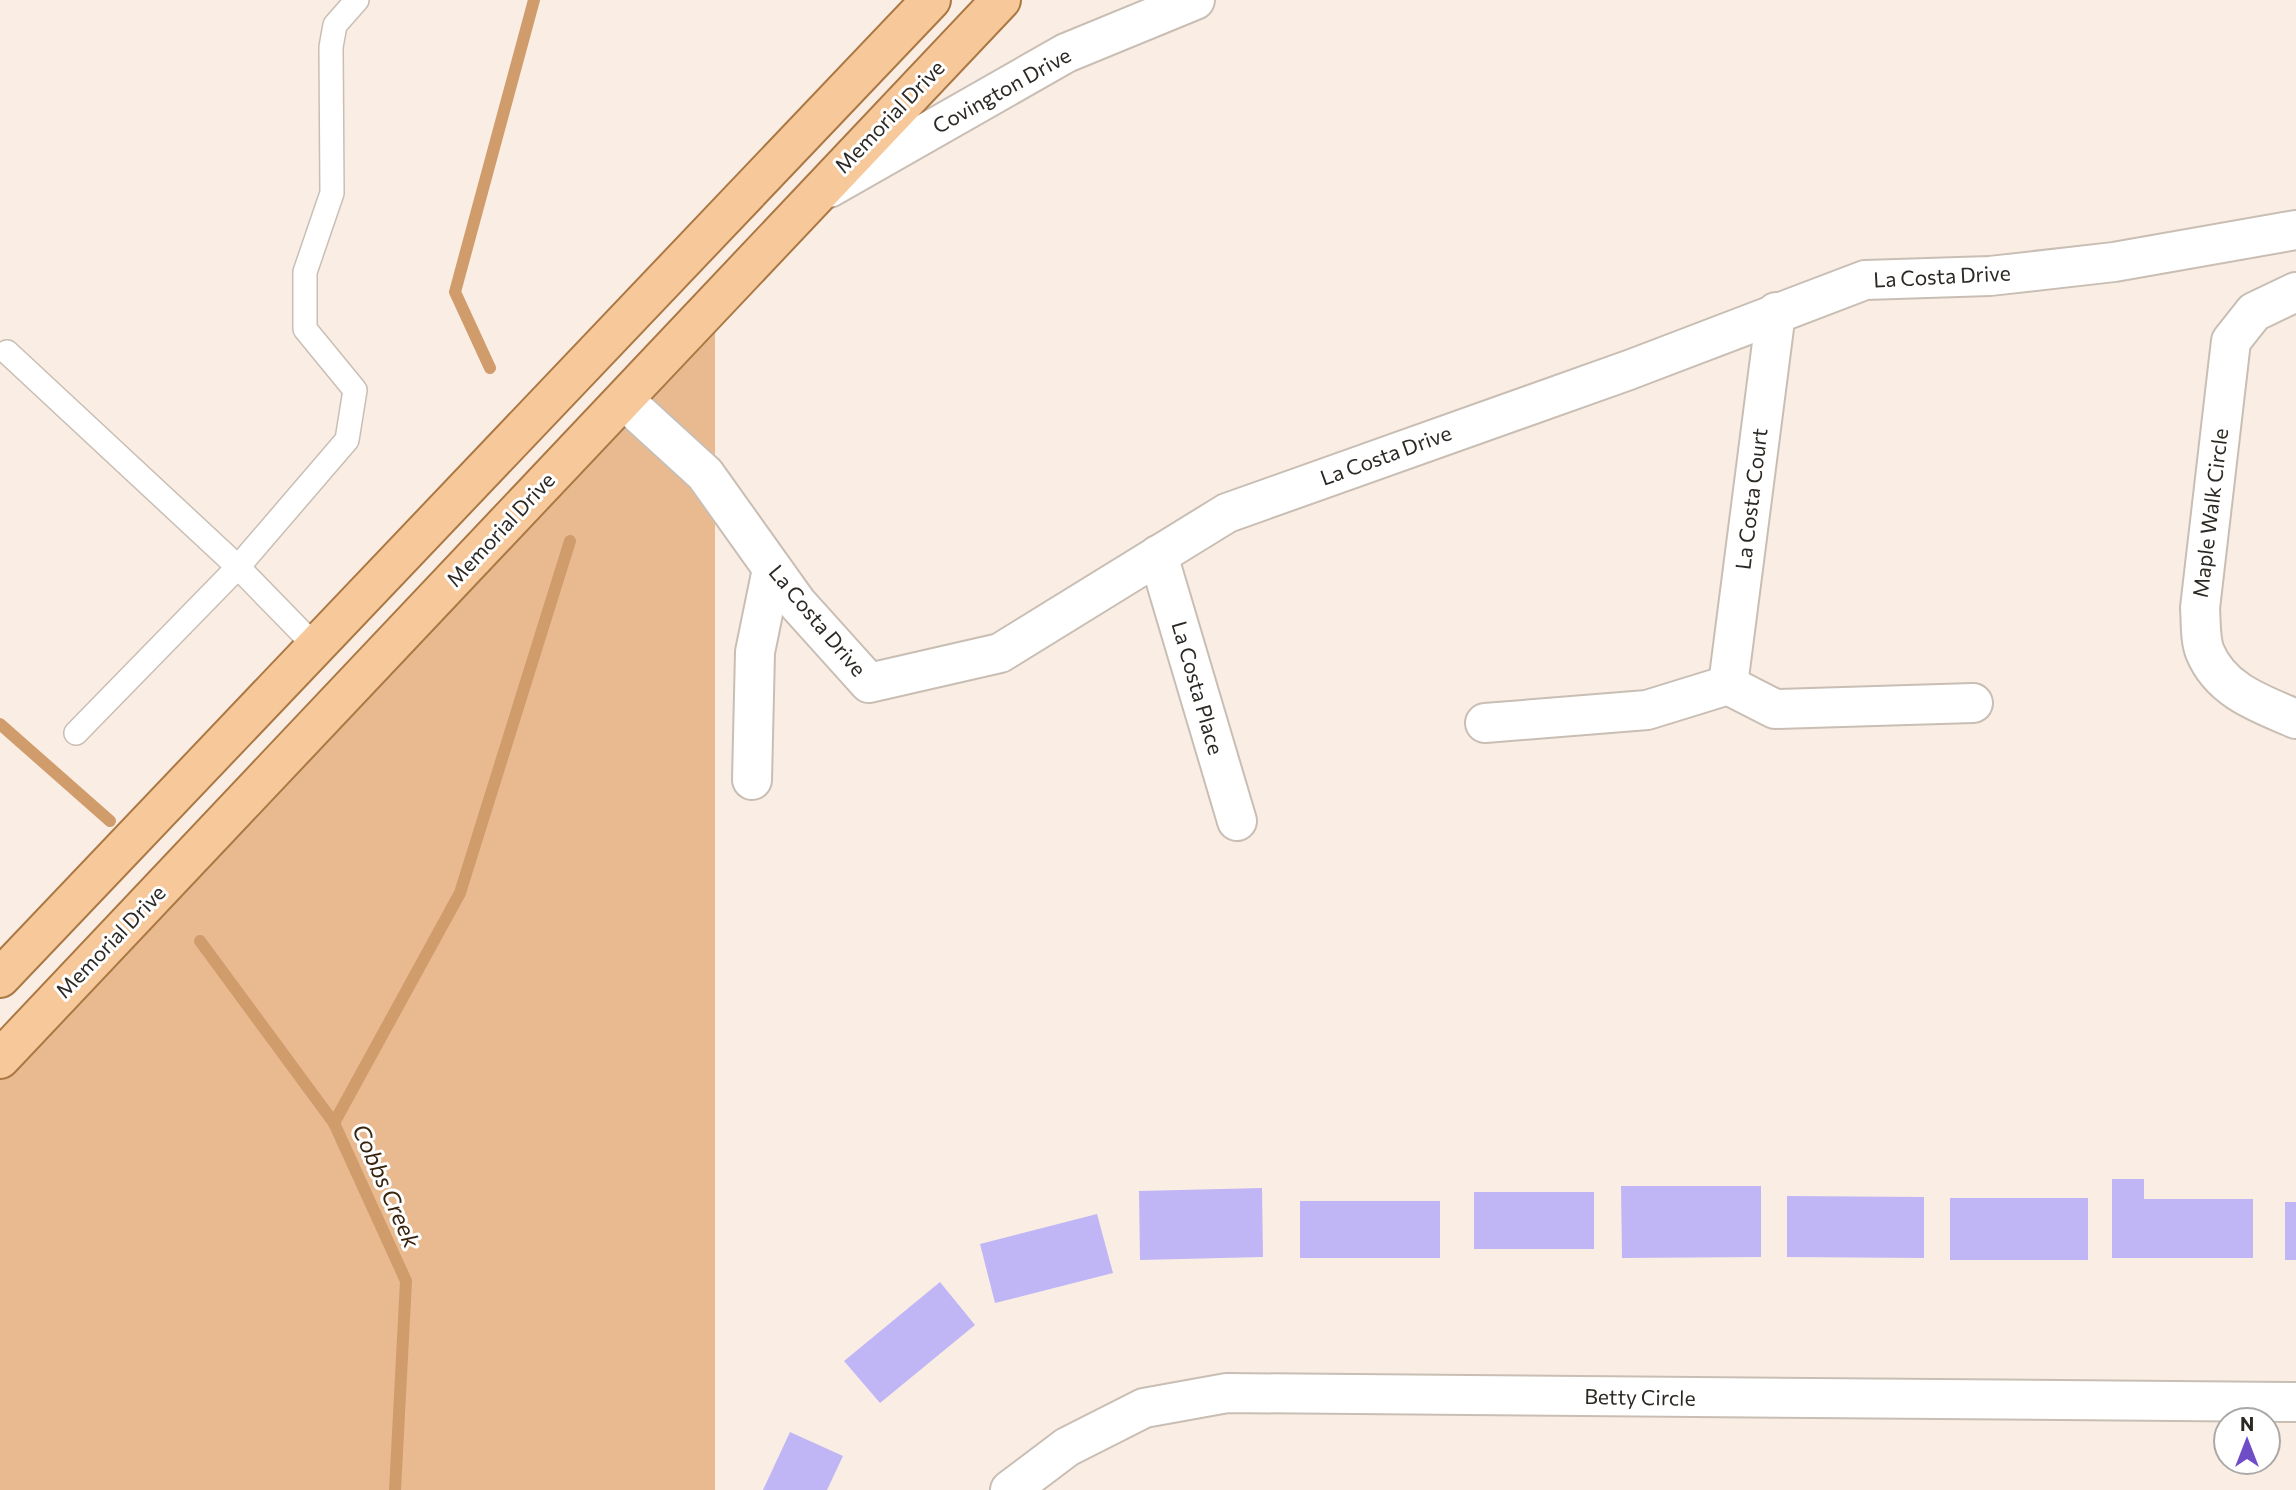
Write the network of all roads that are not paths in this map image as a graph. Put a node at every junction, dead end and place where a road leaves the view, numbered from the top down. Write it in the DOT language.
graph roads {
  1 [pos="357,0"];
  2 [pos="930,0"];
  3 [pos="1001,0"];
  4 [pos="1195,0"];
  5 [pos="815,196"];
  6 [pos="2296,230"];
  7 [pos="2296,292"];
  8 [pos="1776,312"];
  9 [pos="7,352"];
  10 [pos="624,400"];
  11 [pos="1158,555"];
  12 [pos="238,567"];
  13 [pos="772,569"];
  14 [pos="315,646"];
  15 [pos="1728,685"];
  16 [pos="1973,703"];
  17 [pos="2296,719"];
  18 [pos="1485,723"];
  19 [pos="76,733"];
  20 [pos="752,780"];
  21 [pos="1237,821"];
  22 [pos="0,978"];
  23 [pos="0,1059"];
  24 [pos="2296,1402"];
  25 [pos="1010,1490"];
  1 -- 12 [label="lane"];
  2 -- 14 [label="main road"];
  3 -- 5 [label="main road, Memorial Drive"];
  4 -- 5 [label="street, Covington Drive"];
  5 -- 10 [label="main road, Memorial Drive"];
  6 -- 8 [label="street, La Costa Drive"];
  7 -- 17 [label="street, Maple Walk Circle"];
  8 -- 11 [label="street, La Costa Drive"];
  8 -- 15 [label="street, La Costa Court"];
  9 -- 12 [label="lane"];
  10 -- 13 [label="street, La Costa Drive"];
  10 -- 23 [label="main road, Memorial Drive"];
  11 -- 13 [label="street, La Costa Drive"];
  11 -- 21 [label="street, La Costa Place"];
  12 -- 14 [label="lane"];
  12 -- 19 [label="lane"];
  13 -- 20 [label="street"];
  14 -- 22 [label="main road"];
  15 -- 16 [label="street"];
  15 -- 18 [label="street"];
  24 -- 25 [label="street, Betty Circle"];
}
